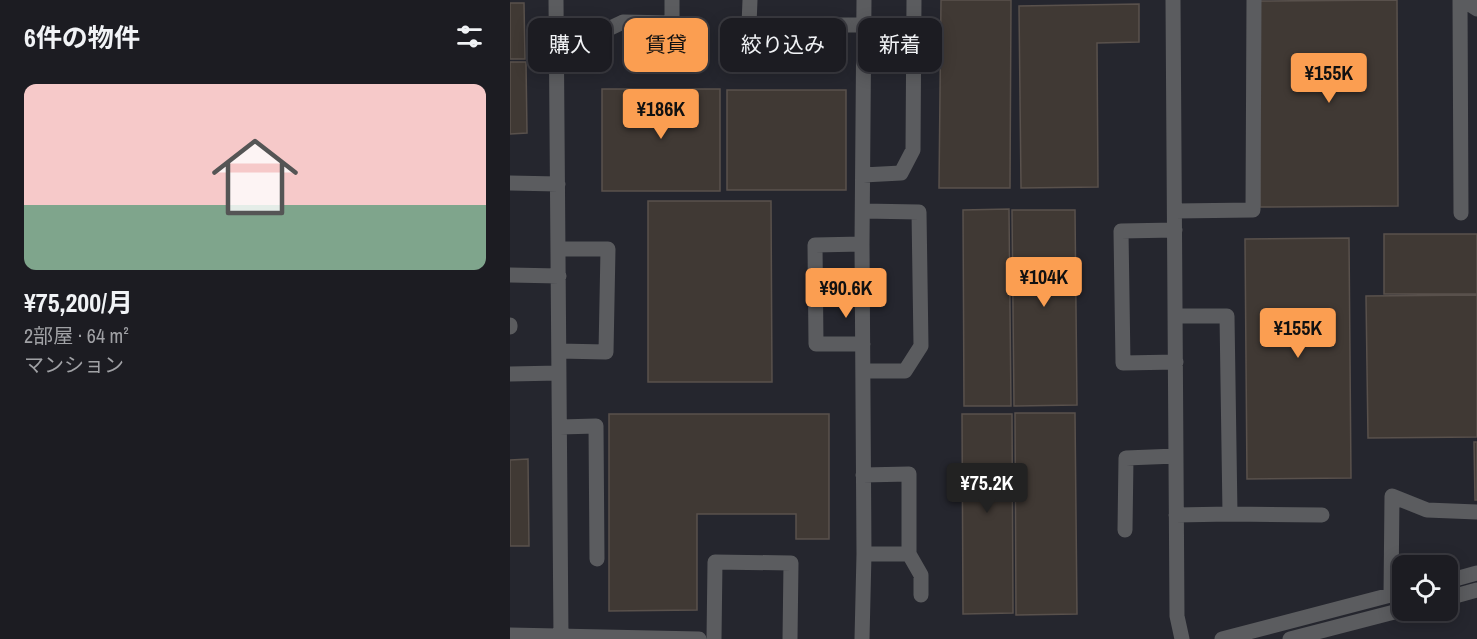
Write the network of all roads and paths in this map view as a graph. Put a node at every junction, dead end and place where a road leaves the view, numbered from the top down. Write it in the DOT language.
graph roads {
  1 [pos="556,0"];
  2 [pos="672,0"];
  3 [pos="750,0"];
  4 [pos="864,0"];
  5 [pos="914,0"];
  6 [pos="1173,0"];
  7 [pos="1254,0"];
  8 [pos="1462,0"];
  9 [pos="1477,9"];
  10 [pos="557,18"];
  11 [pos="863,18"];
  12 [pos="858,25"];
  13 [pos="612,27"];
  14 [pos="557,72"];
  15 [pos="863,72"];
  16 [pos="863,175"];
  17 [pos="510,183"];
  18 [pos="558,184"];
  19 [pos="862,211"];
  20 [pos="1175,211"];
  21 [pos="1461,213"];
  22 [pos="1175,230"];
  23 [pos="862,244"];
  24 [pos="558,249"];
  25 [pos="510,275"];
  26 [pos="559,276"];
  27 [pos="1176,316"];
  28 [pos="863,344"];
  29 [pos="559,351"];
  30 [pos="1176,362"];
  31 [pos="863,371"];
  32 [pos="559,373"];
  33 [pos="510,374"];
  34 [pos="560,427"];
  35 [pos="1176,456"];
  36 [pos="863,475"];
  37 [pos="1477,512"];
  38 [pos="1230,514"];
  39 [pos="1176,515"];
  40 [pos="1322,515"];
  41 [pos="1125,530"];
  42 [pos="864,554"];
  43 [pos="909,554"];
  44 [pos="1395,555"];
  45 [pos="597,559"];
  46 [pos="1477,573"];
  47 [pos="1458,578"];
  48 [pos="1477,591"];
  49 [pos="921,595"];
  50 [pos="1392,595"];
  51 [pos="1458,596"];
  52 [pos="1392,613"];
  53 [pos="510,635"];
  54 [pos="561,638"];
  55 [pos="699,639"];
  56 [pos="714,639"];
  57 [pos="790,639"];
  58 [pos="862,639"];
  59 [pos="1182,639"];
  60 [pos="1222,639"];
  61 [pos="1290,639"];
  1 -- 10 [label="street"];
  2 -- 13 [label="street"];
  3 -- 12 [label="street"];
  4 -- 11 [label="street"];
  5 -- 16 [label="street"];
  6 -- 20 [label="street"];
  7 -- 20 [label="street"];
  8 -- 9 [label="street"];
  8 -- 21 [label="street"];
  14 -- 18 [label="street"];
  15 -- 16 [label="street"];
  16 -- 19 [label="street"];
  17 -- 18 [label="street"];
  18 -- 24 [label="street"];
  19 -- 23 [label="street"];
  19 -- 31 [label="street"];
  20 -- 22 [label="street"];
  22 -- 27 [label="street"];
  22 -- 30 [label="street"];
  23 -- 28 [label="street"];
  23 -- 28 [label="street"];
  24 -- 26 [label="street"];
  24 -- 29 [label="street"];
  25 -- 26 [label="street"];
  26 -- 29 [label="street"];
  27 -- 30 [label="street"];
  27 -- 38 [label="street"];
  28 -- 31 [label="street"];
  29 -- 32 [label="street"];
  30 -- 35 [label="street"];
  31 -- 36 [label="street"];
  32 -- 33 [label="street"];
  32 -- 34 [label="street"];
  34 -- 45 [label="street"];
  34 -- 54 [label="street"];
  35 -- 39 [label="street"];
  35 -- 41 [label="street"];
  36 -- 42 [label="street"];
  36 -- 43 [label="street"];
  37 -- 44 [label="street"];
  38 -- 39 [label="street"];
  38 -- 40 [label="street"];
  39 -- 59 [label="street"];
  42 -- 43 [label="street"];
  42 -- 58 [label="street"];
  43 -- 49 [label="street"];
  46 -- 47 [label="street"];
  48 -- 51 [label="street"];
  50 -- 60 [label="street"];
  52 -- 61 [label="street"];
  53 -- 54 [label="street"];
  54 -- 55 [label="street"];
  56 -- 57 [label="street"];
}
